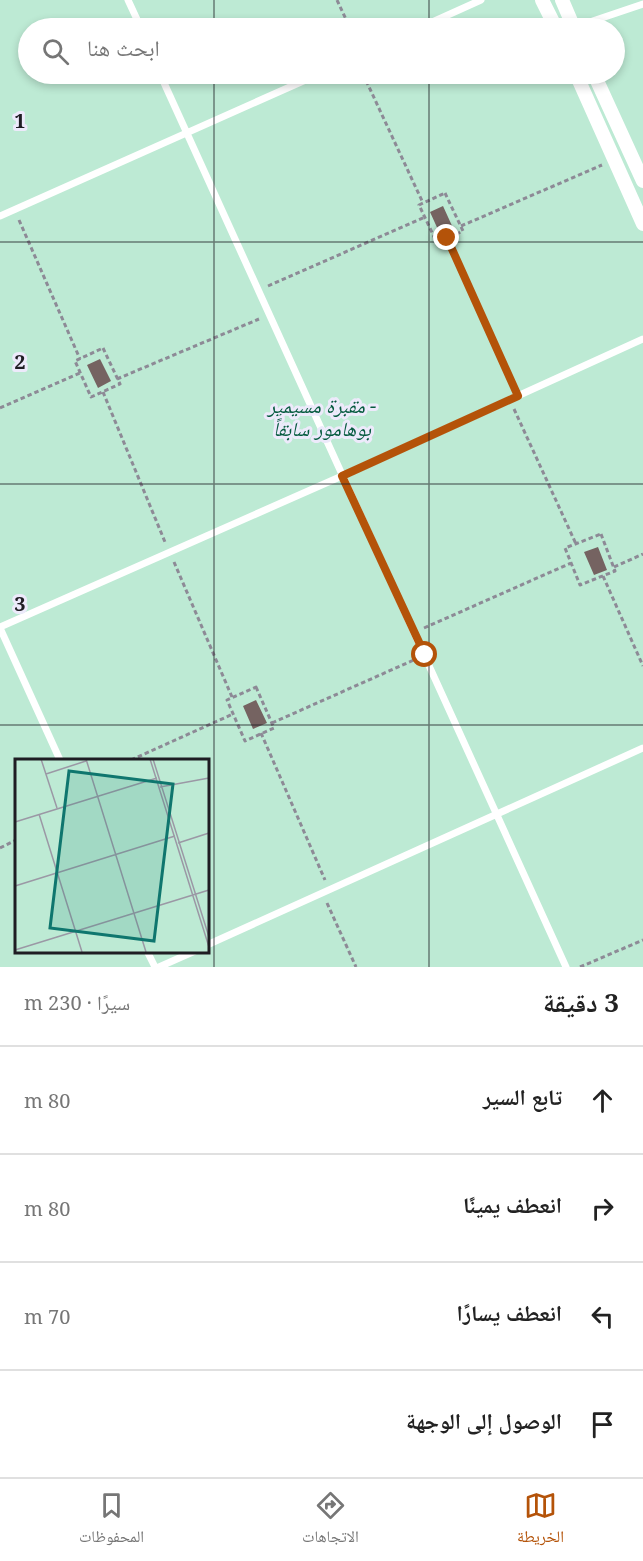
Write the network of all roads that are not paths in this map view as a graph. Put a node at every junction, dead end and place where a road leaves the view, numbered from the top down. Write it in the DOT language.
graph roads {
  1 [pos="128,0"];
  2 [pos="481,0"];
  3 [pos="542,0"];
  4 [pos="562,0"];
  5 [pos="643,4"];
  6 [pos="136,18"];
  7 [pos="441,18"];
  8 [pos="551,18"];
  9 [pos="569,18"];
  10 [pos="602,18"];
  11 [pos="164,84"];
  12 [pos="297,84"];
  13 [pos="581,84"];
  14 [pos="599,84"];
  15 [pos="187,134"];
  16 [pos="643,181"];
  17 [pos="0,216"];
  18 [pos="643,224"];
  19 [pos="643,339"];
  20 [pos="342,476"];
  21 [pos="0,627"];
  22 [pos="643,748"];
  23 [pos="60,759"];
  24 [pos="497,813"];
  25 [pos="208,945"];
  26 [pos="148,952"];
  27 [pos="193,952"];
  28 [pos="157,967"];
  29 [pos="566,967"];
  1 -- 6 [label="lane"];
  2 -- 7 [label="lane"];
  3 -- 8 [label="street"];
  4 -- 9 [label="street"];
  5 -- 10 [label="lane"];
  11 -- 15 [label="lane"];
  12 -- 15 [label="lane"];
  13 -- 18 [label="street"];
  14 -- 16 [label="street"];
  15 -- 17 [label="lane"];
  15 -- 20 [label="lane"];
  19 -- 20 [label="lane"];
  20 -- 21 [label="lane"];
  20 -- 24 [label="lane"];
  21 -- 23 [label="lane"];
  22 -- 24 [label="lane"];
  24 -- 25 [label="lane"];
  24 -- 29 [label="lane"];
  26 -- 28 [label="lane"];
  27 -- 28 [label="lane"];
}
